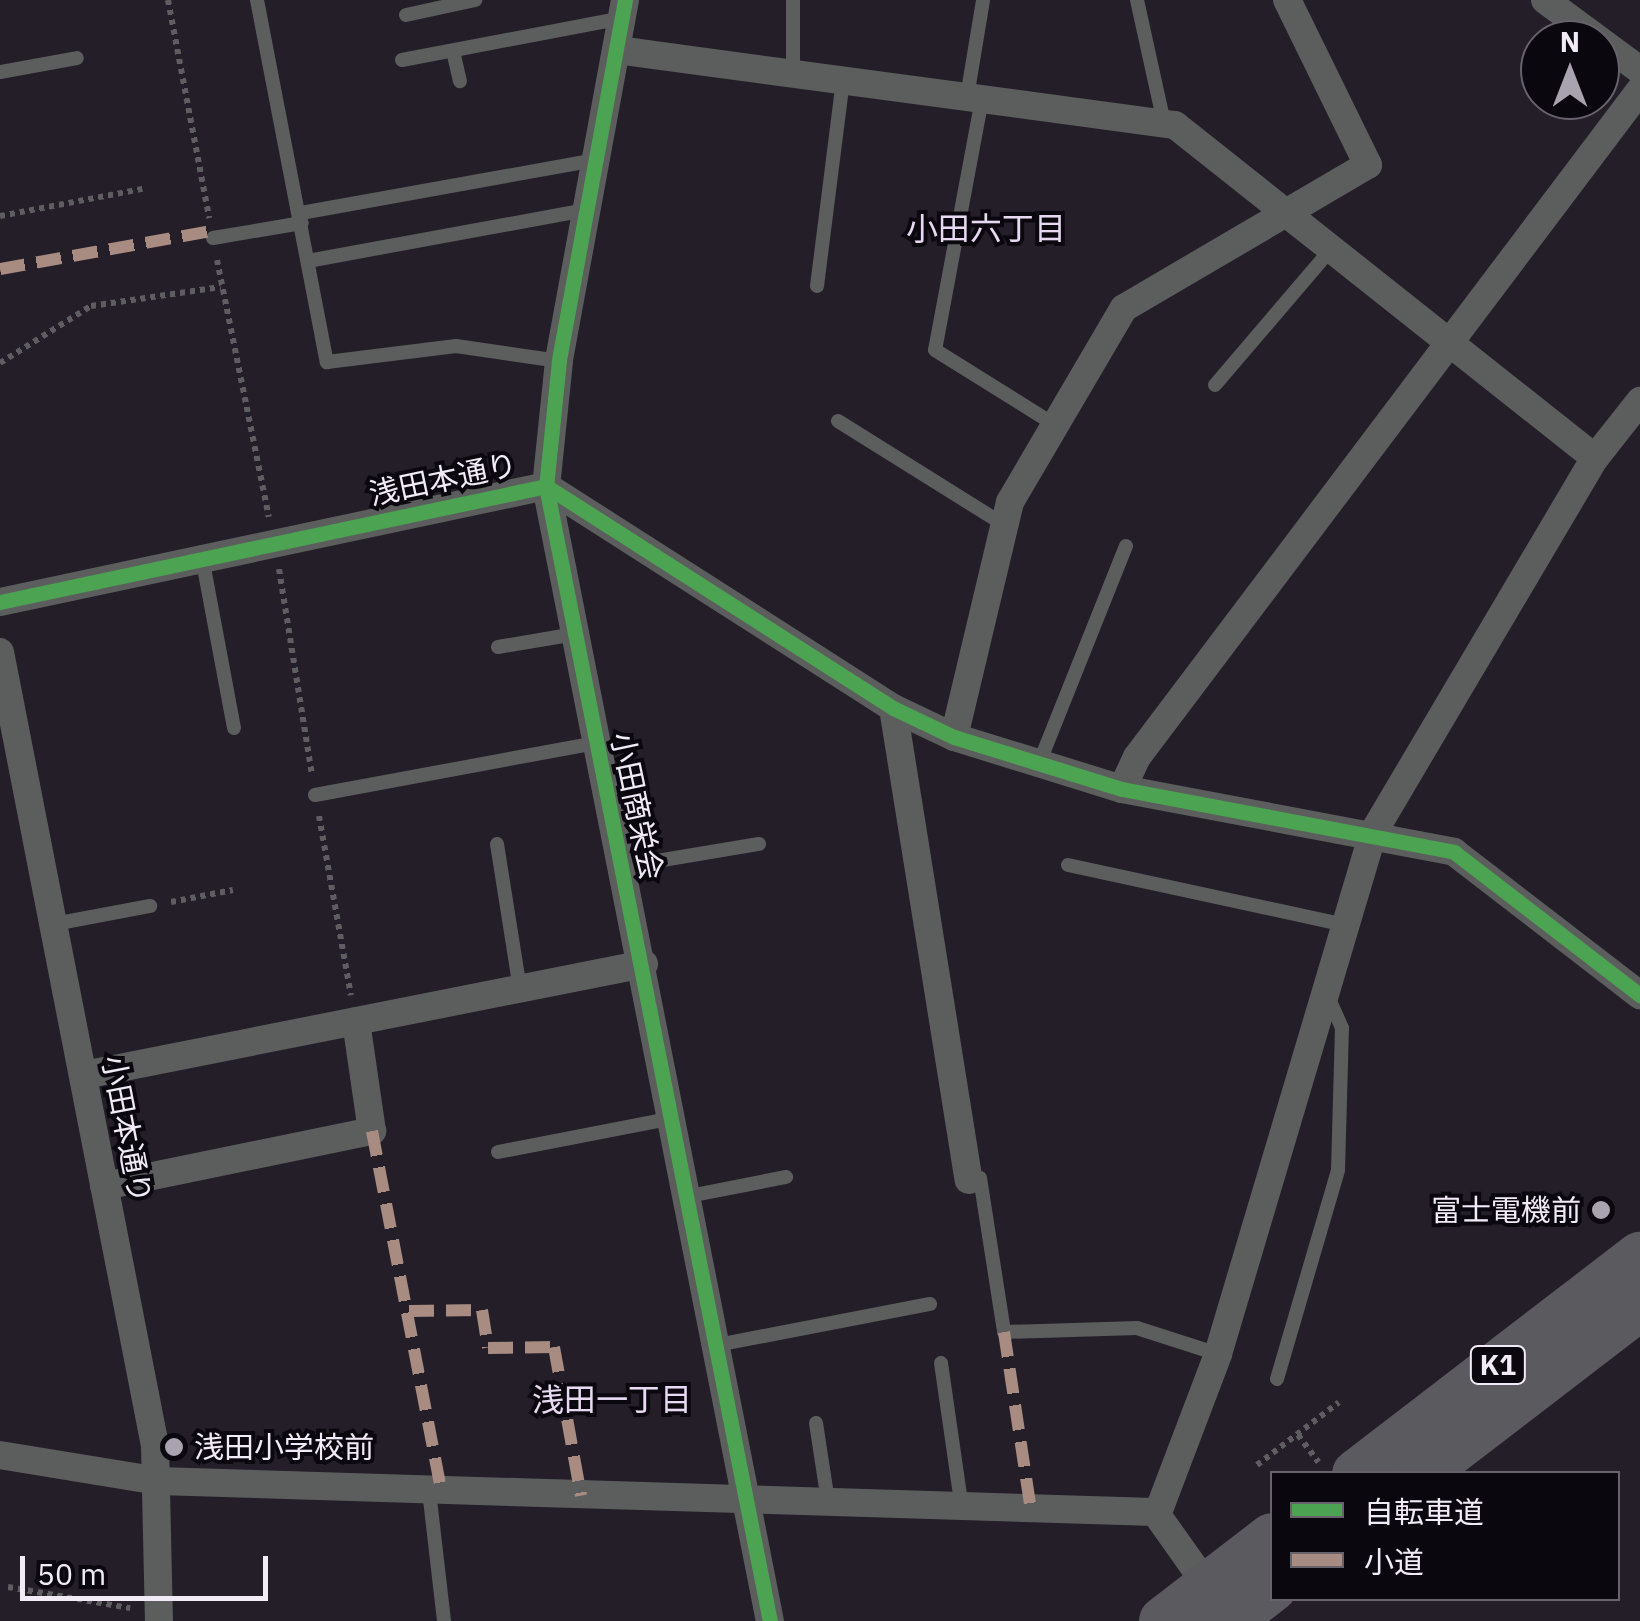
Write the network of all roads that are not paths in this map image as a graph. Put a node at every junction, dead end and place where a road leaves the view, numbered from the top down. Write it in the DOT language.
graph roads {
  1 [pos="258,0"];
  2 [pos="475,0"];
  3 [pos="792,0"];
  4 [pos="983,0"];
  5 [pos="1137,0"];
  6 [pos="1286,0"];
  7 [pos="1544,0"];
  8 [pos="623,9"];
  9 [pos="406,15"];
  10 [pos="453,50"];
  11 [pos="617,50"];
  12 [pos="78,58"];
  13 [pos="402,60"];
  14 [pos="1640,70"];
  15 [pos="0,72"];
  16 [pos="793,74"];
  17 [pos="843,81"];
  18 [pos="460,82"];
  19 [pos="1640,90"];
  20 [pos="974,98"];
  21 [pos="1164,123"];
  22 [pos="596,160"];
  23 [pos="586,210"];
  24 [pos="1284,210"];
  25 [pos="301,218"];
  26 [pos="213,238"];
  27 [pos="1331,249"];
  28 [pos="308,262"];
  29 [pos="817,286"];
  30 [pos="1450,346"];
  31 [pos="559,361"];
  32 [pos="1216,385"];
  33 [pos="1640,401"];
  34 [pos="838,421"];
  35 [pos="1052,423"];
  36 [pos="1595,458"];
  37 [pos="546,486"];
  38 [pos="1004,524"];
  39 [pos="1126,546"];
  40 [pos="202,556"];
  41 [pos="0,602"];
  42 [pos="575,634"];
  43 [pos="498,648"];
  44 [pos="0,652"];
  45 [pos="893,708"];
  46 [pos="234,728"];
  47 [pos="954,737"];
  48 [pos="595,743"];
  49 [pos="1038,767"];
  50 [pos="1122,790"];
  51 [pos="315,796"];
  52 [pos="1372,833"];
  53 [pos="496,844"];
  54 [pos="760,844"];
  55 [pos="621,866"];
  56 [pos="1068,866"];
  57 [pos="150,906"];
  58 [pos="54,924"];
  59 [pos="1345,926"];
  60 [pos="644,964"];
  61 [pos="520,989"];
  62 [pos="1326,990"];
  63 [pos="1640,995"];
  64 [pos="356,1021"];
  65 [pos="84,1074"];
  66 [pos="674,1118"];
  67 [pos="498,1152"];
  68 [pos="786,1177"];
  69 [pos="969,1180"];
  70 [pos="104,1186"];
  71 [pos="689,1196"];
  72 [pos="1640,1257"];
  73 [pos="930,1304"];
  74 [pos="1640,1305"];
  75 [pos="717,1345"];
  76 [pos="1218,1354"];
  77 [pos="941,1363"];
  78 [pos="1277,1379"];
  79 [pos="816,1422"];
  80 [pos="0,1456"];
  81 [pos="1361,1471"];
  82 [pos="1424,1471"];
  83 [pos="158,1481"];
  84 [pos="430,1491"];
  85 [pos="749,1501"];
  86 [pos="828,1501"];
  87 [pos="962,1508"];
  88 [pos="1156,1513"];
  89 [pos="1270,1540"];
  90 [pos="1270,1589"];
  91 [pos="159,1616"];
  92 [pos="442,1621"];
  93 [pos="770,1621"];
  94 [pos="1164,1621"];
  95 [pos="1230,1621"];
  1 -- 25 [label="lane"];
  2 -- 9 [label="lane"];
  3 -- 16 [label="lane"];
  4 -- 20 [label="lane"];
  5 -- 21 [label="lane"];
  6 -- 24 [label="street"];
  7 -- 14 [label="street"];
  8 -- 10 [label="lane"];
  8 -- 11 [label="street, 小田商栄会"];
  10 -- 13 [label="lane"];
  10 -- 18 [label="lane"];
  11 -- 16 [label="street"];
  11 -- 22 [label="street, 小田商栄会"];
  12 -- 15 [label="lane"];
  16 -- 17 [label="street"];
  17 -- 20 [label="street"];
  17 -- 29 [label="lane"];
  19 -- 30 [label="street"];
  20 -- 21 [label="street"];
  20 -- 35 [label="lane"];
  21 -- 24 [label="street"];
  22 -- 23 [label="street, 小田商栄会"];
  22 -- 25 [label="lane"];
  23 -- 28 [label="lane"];
  23 -- 31 [label="street, 小田商栄会"];
  24 -- 27 [label="street"];
  24 -- 35 [label="street"];
  25 -- 26 [label="lane"];
  25 -- 28 [label="lane"];
  27 -- 30 [label="street"];
  27 -- 32 [label="lane"];
  28 -- 31 [label="lane"];
  30 -- 36 [label="street"];
  30 -- 50 [label="street"];
  31 -- 37 [label="street, 小田商栄会"];
  33 -- 36 [label="street"];
  34 -- 38 [label="lane"];
  35 -- 38 [label="street"];
  36 -- 52 [label="street"];
  37 -- 40 [label="street, 浅田本通り"];
  37 -- 42 [label="street, 小田商栄会"];
  37 -- 45 [label="street, 浅田本通り"];
  38 -- 47 [label="street"];
  39 -- 49 [label="lane"];
  40 -- 41 [label="street, 浅田本通り"];
  40 -- 46 [label="lane"];
  42 -- 43 [label="lane"];
  42 -- 48 [label="street, 小田商栄会"];
  44 -- 58 [label="street, 小田本通り"];
  45 -- 47 [label="street, 浅田本通り"];
  45 -- 69 [label="street"];
  47 -- 49 [label="street, 浅田本通り"];
  48 -- 51 [label="lane"];
  48 -- 55 [label="street, 小田商栄会"];
  49 -- 50 [label="street, 浅田本通り"];
  50 -- 52 [label="street, 浅田本通り"];
  52 -- 59 [label="street"];
  52 -- 63 [label="street, 浅田本通り"];
  53 -- 61 [label="lane"];
  54 -- 55 [label="lane"];
  55 -- 60 [label="street, 小田商栄会"];
  56 -- 59 [label="lane"];
  57 -- 58 [label="lane"];
  58 -- 65 [label="street, 小田本通り"];
  59 -- 62 [label="street"];
  60 -- 61 [label="street"];
  60 -- 66 [label="street, 小田商栄会"];
  61 -- 64 [label="street"];
  62 -- 76 [label="street"];
  62 -- 78 [label="lane"];
  64 -- 65 [label="street"];
  64 -- 70 [label="street"];
  65 -- 70 [label="street, 小田本通り"];
  66 -- 67 [label="lane"];
  66 -- 71 [label="street, 小田商栄会"];
  68 -- 71 [label="lane"];
  69 -- 76 [label="lane"];
  70 -- 83 [label="street, 小田本通り"];
  71 -- 75 [label="street, 小田商栄会"];
  72 -- 81 [label="highway, K1"];
  73 -- 75 [label="lane"];
  74 -- 82 [label="highway, K1"];
  75 -- 85 [label="street, 小田商栄会"];
  76 -- 88 [label="street"];
  77 -- 87 [label="lane"];
  79 -- 86 [label="lane"];
  80 -- 83 [label="street"];
  83 -- 84 [label="street"];
  83 -- 91 [label="street, 小田本通り"];
  84 -- 85 [label="street"];
  84 -- 92 [label="lane"];
  85 -- 86 [label="street"];
  85 -- 93 [label="street, 小田商栄会"];
  86 -- 87 [label="street"];
  87 -- 88 [label="street"];
  88 -- 95 [label="street"];
  89 -- 94 [label="highway, bridge"];
  90 -- 95 [label="highway, bridge"];
}
